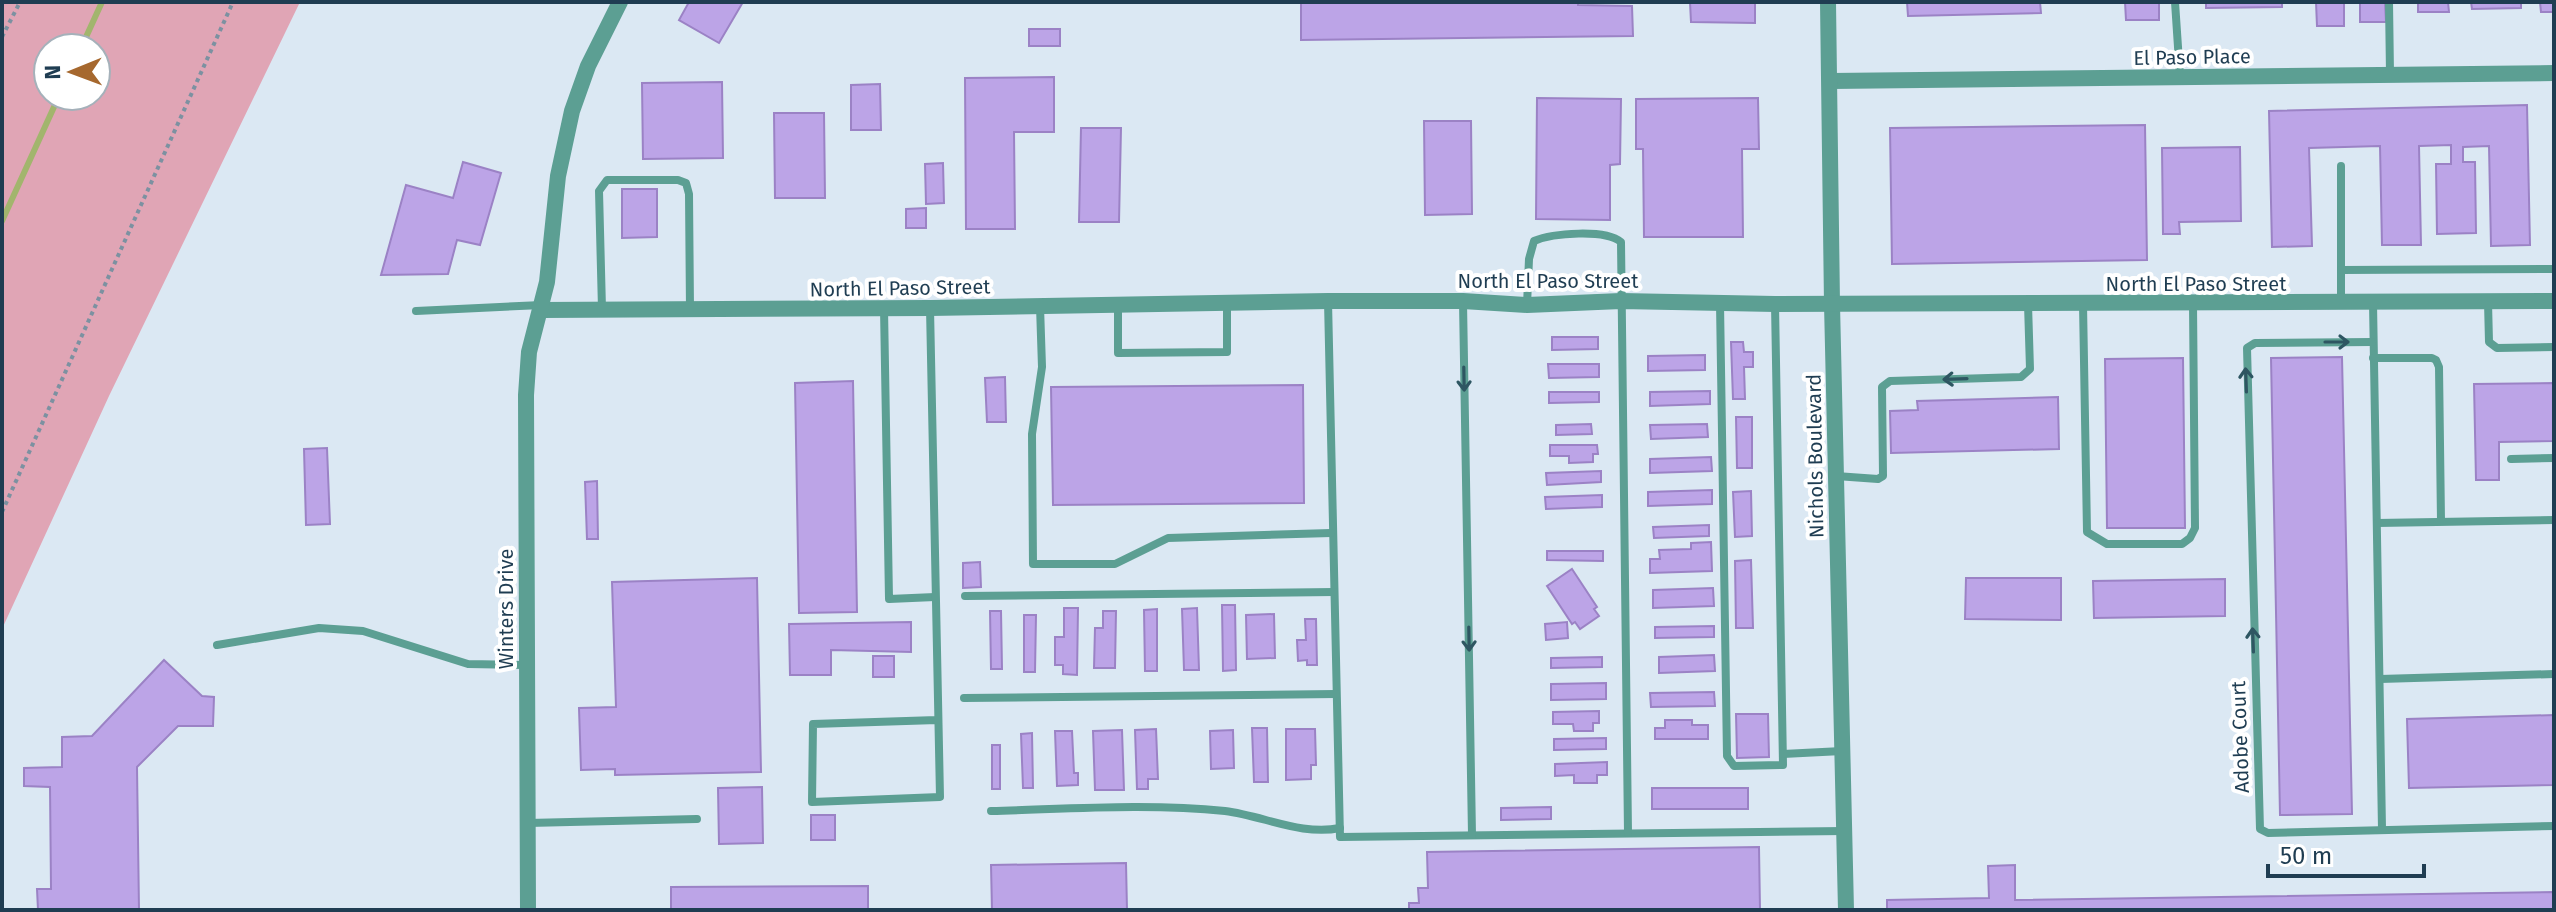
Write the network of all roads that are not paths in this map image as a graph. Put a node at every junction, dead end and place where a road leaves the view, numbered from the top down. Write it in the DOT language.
graph roads {
  1 [pos="620,2"];
  2 [pos="1828,2"];
  3 [pos="2175,2"];
  4 [pos="2389,2"];
  5 [pos="2554,73"];
  6 [pos="2390,75"];
  7 [pos="2180,77"];
  8 [pos="1831,81"];
  9 [pos="2341,166"];
  10 [pos="2554,269"];
  11 [pos="2341,270"];
  12 [pos="1328,301"];
  13 [pos="1463,301"];
  14 [pos="1621,301"];
  15 [pos="2554,301"];
  16 [pos="1720,302"];
  17 [pos="2488,302"];
  18 [pos="1227,303"];
  19 [pos="2341,303"];
  20 [pos="2373,303"];
  21 [pos="1775,304"];
  22 [pos="1832,304"];
  23 [pos="2028,304"];
  24 [pos="2083,304"];
  25 [pos="2193,304"];
  26 [pos="1527,305"];
  27 [pos="1040,306"];
  28 [pos="1118,306"];
  29 [pos="542,307"];
  30 [pos="884,308"];
  31 [pos="930,308"];
  32 [pos="602,309"];
  33 [pos="690,309"];
  34 [pos="416,311"];
  35 [pos="2372,342"];
  36 [pos="2554,347"];
  37 [pos="2373,358"];
  38 [pos="2554,458"];
  39 [pos="2511,459"];
  40 [pos="1836,476"];
  41 [pos="2554,520"];
  42 [pos="2441,521"];
  43 [pos="2377,523"];
  44 [pos="1331,533"];
  45 [pos="1334,592"];
  46 [pos="965,596"];
  47 [pos="935,597"];
  48 [pos="217,645"];
  49 [pos="526,665"];
  50 [pos="2554,674"];
  51 [pos="2380,679"];
  52 [pos="1336,694"];
  53 [pos="964,698"];
  54 [pos="937,720"];
  55 [pos="1842,751"];
  56 [pos="1783,754"];
  57 [pos="991,811"];
  58 [pos="697,819"];
  59 [pos="527,823"];
  60 [pos="2554,826"];
  61 [pos="1340,828"];
  62 [pos="2382,829"];
  63 [pos="1844,831"];
  64 [pos="1628,833"];
  65 [pos="1472,835"];
  66 [pos="528,910"];
  67 [pos="1846,910"];
  1 -- 29 [label="street, Winters Drive"];
  2 -- 8 [label="street, Nichols Boulevard"];
  3 -- 7 [label="lane"];
  4 -- 6 [label="lane"];
  5 -- 6 [label="street, El Paso Place"];
  6 -- 7 [label="street, El Paso Place"];
  7 -- 8 [label="street, El Paso Place"];
  8 -- 22 [label="street, Nichols Boulevard"];
  9 -- 11 [label="lane"];
  10 -- 11 [label="lane"];
  11 -- 19 [label="lane"];
  12 -- 13 [label="street, North El Paso Street"];
  12 -- 18 [label="street, North El Paso Street"];
  12 -- 44 [label="lane"];
  13 -- 26 [label="street, North El Paso Street"];
  13 -- 65 [label="lane, one-way"];
  14 -- 16 [label="street, North El Paso Street"];
  14 -- 26 [label="street, North El Paso Street"];
  14 -- 26 [label="lane"];
  14 -- 64 [label="lane"];
  15 -- 17 [label="street, North El Paso Street"];
  16 -- 21 [label="street, North El Paso Street"];
  16 -- 56 [label="lane"];
  17 -- 20 [label="street, North El Paso Street"];
  17 -- 36 [label="lane"];
  18 -- 28 [label="street, North El Paso Street"];
  18 -- 28 [label="lane"];
  19 -- 20 [label="street, North El Paso Street"];
  19 -- 25 [label="street, North El Paso Street"];
  20 -- 35 [label="lane"];
  21 -- 22 [label="street, North El Paso Street"];
  21 -- 56 [label="lane"];
  22 -- 23 [label="street, North El Paso Street"];
  22 -- 40 [label="street, Nichols Boulevard"];
  23 -- 24 [label="street, North El Paso Street"];
  23 -- 40 [label="lane, one-way"];
  24 -- 25 [label="street, North El Paso Street"];
  24 -- 25 [label="lane"];
  27 -- 28 [label="street, North El Paso Street"];
  27 -- 31 [label="street, North El Paso Street"];
  27 -- 44 [label="lane"];
  29 -- 32 [label="street, North El Paso Street"];
  29 -- 34 [label="lane"];
  29 -- 49 [label="street, Winters Drive"];
  30 -- 31 [label="street, North El Paso Street"];
  30 -- 33 [label="street, North El Paso Street"];
  30 -- 47 [label="lane"];
  31 -- 47 [label="lane"];
  32 -- 33 [label="street, North El Paso Street"];
  32 -- 33 [label="lane"];
  35 -- 37 [label="lane"];
  62 -- 35 [label="lane, Adobe Court, one-way"];
  37 -- 42 [label="lane"];
  37 -- 43 [label="lane"];
  38 -- 39 [label="lane"];
  40 -- 55 [label="street, Nichols Boulevard"];
  41 -- 42 [label="lane"];
  42 -- 43 [label="lane"];
  43 -- 51 [label="lane"];
  44 -- 45 [label="lane"];
  45 -- 46 [label="lane"];
  45 -- 52 [label="lane"];
  47 -- 54 [label="lane"];
  48 -- 49 [label="lane"];
  49 -- 59 [label="street, Winters Drive"];
  50 -- 51 [label="lane"];
  51 -- 62 [label="lane"];
  52 -- 53 [label="lane"];
  52 -- 61 [label="lane"];
  54 -- 54 [label="lane"];
  55 -- 56 [label="lane"];
  55 -- 63 [label="street, Nichols Boulevard"];
  57 -- 61 [label="lane"];
  58 -- 59 [label="lane"];
  59 -- 66 [label="street, Winters Drive"];
  60 -- 62 [label="lane, Adobe Court"];
  61 -- 65 [label="lane"];
  63 -- 64 [label="lane"];
  63 -- 67 [label="street, Nichols Boulevard"];
  64 -- 65 [label="lane"];
}
